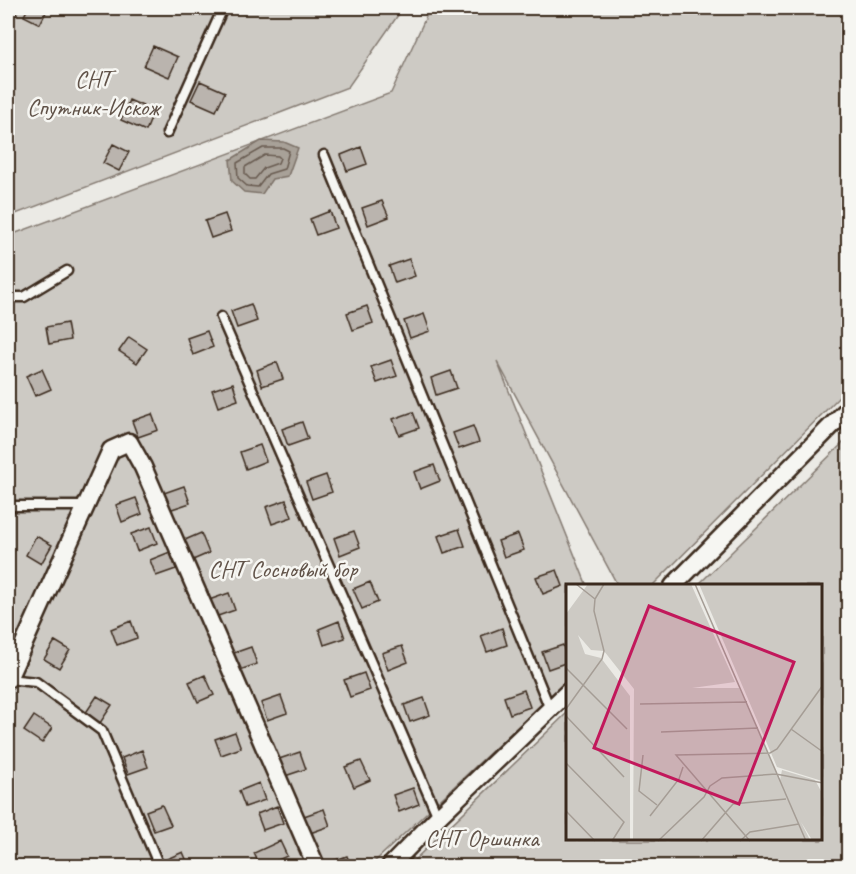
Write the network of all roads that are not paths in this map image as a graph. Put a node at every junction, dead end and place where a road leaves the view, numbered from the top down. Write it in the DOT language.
graph roads {
  1 [pos="12,8"];
  2 [pos="223,8"];
  3 [pos="8,17"];
  4 [pos="166,133"];
  5 [pos="324,155"];
  6 [pos="67,271"];
  7 [pos="8,297"];
  8 [pos="221,317"];
  9 [pos="849,409"];
  10 [pos="8,506"];
  11 [pos="85,506"];
  12 [pos="675,584"];
  13 [pos="8,679"];
  14 [pos="566,694"];
  15 [pos="551,709"];
  16 [pos="438,817"];
  17 [pos="159,867"];
  18 [pos="316,867"];
  19 [pos="390,867"];
  1 -- 3 [label="lane"];
  2 -- 4 [label="lane"];
  5 -- 15 [label="lane"];
  6 -- 7 [label="lane"];
  8 -- 16 [label="lane"];
  9 -- 12 [label="street"];
  10 -- 11 [label="lane"];
  11 -- 13 [label="street"];
  11 -- 18 [label="street"];
  13 -- 17 [label="lane"];
  14 -- 15 [label="street"];
  15 -- 16 [label="street"];
  16 -- 19 [label="street"];
}
